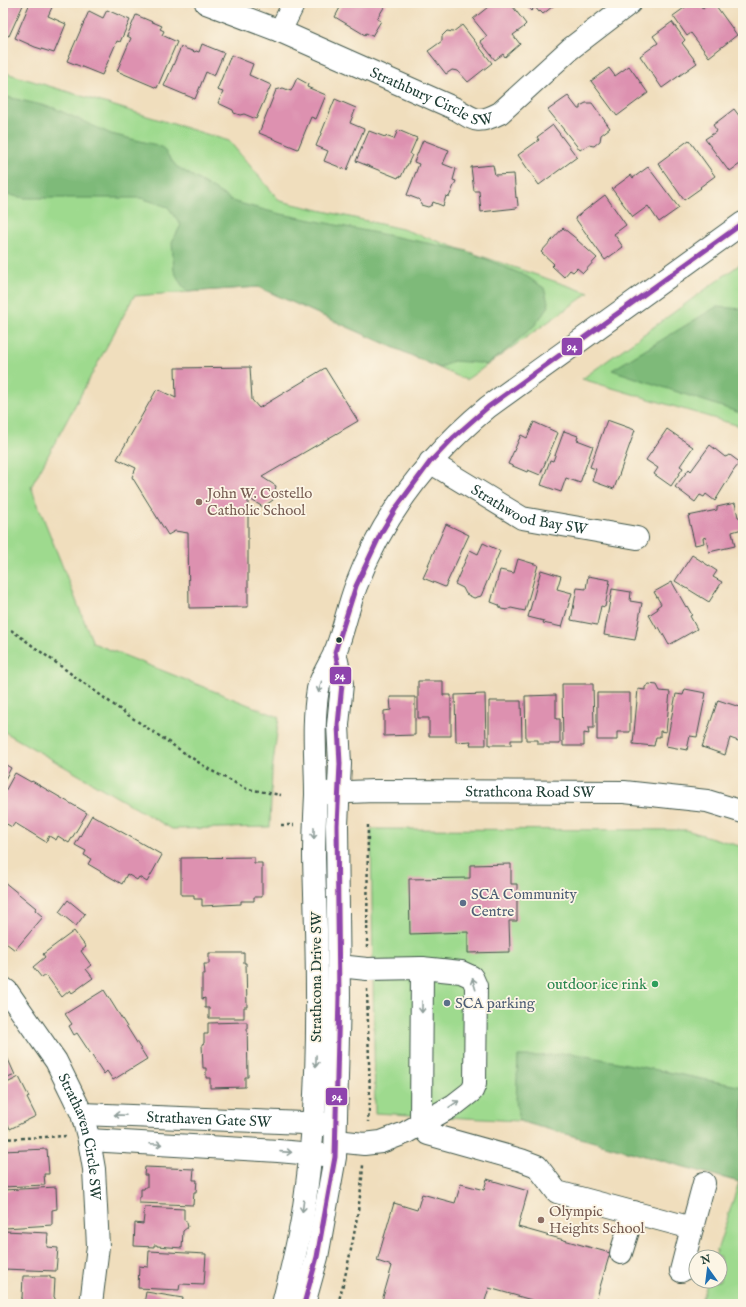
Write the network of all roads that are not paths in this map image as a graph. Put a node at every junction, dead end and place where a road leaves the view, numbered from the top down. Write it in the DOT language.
graph roads {
  1 [pos="206,3"];
  2 [pos="294,3"];
  3 [pos="630,3"];
  4 [pos="280,31"];
  5 [pos="743,223"];
  6 [pos="430,462"];
  7 [pos="637,538"];
  8 [pos="335,652"];
  9 [pos="339,793"];
  10 [pos="316,794"];
  11 [pos="743,812"];
  12 [pos="338,966"];
  13 [pos="422,968"];
  14 [pos="3,988"];
  15 [pos="82,1114"];
  16 [pos="313,1123"];
  17 [pos="421,1124"];
  18 [pos="89,1140"];
  19 [pos="336,1141"];
  20 [pos="310,1153"];
  21 [pos="704,1183"];
  22 [pos="634,1212"];
  23 [pos="692,1228"];
  24 [pos="621,1253"];
  25 [pos="681,1271"];
  26 [pos="91,1304"];
  27 [pos="282,1304"];
  28 [pos="304,1304"];
  1 -- 4 [label="street, Strathbury Circle SW"];
  2 -- 4 [label="street"];
  3 -- 4 [label="street, Strathbury Circle SW"];
  5 -- 6 [label="street, Strathcona Drive SW"];
  6 -- 7 [label="street, Strathwood Bay SW"];
  6 -- 8 [label="street, Strathcona Drive SW"];
  8 -- 9 [label="street, Strathcona Drive SW"];
  8 -- 10 [label="street, Strathcona Drive SW, one-way"];
  9 -- 10 [label="street, Strathcona Road SW"];
  9 -- 11 [label="street, Strathcona Road SW"];
  9 -- 12 [label="street, Strathcona Drive SW"];
  10 -- 16 [label="street, Strathcona Drive SW, one-way"];
  12 -- 13 [label="street"];
  12 -- 19 [label="street, Strathcona Drive SW"];
  13 -- 17 [label="street, one-way"];
  17 -- 13 [label="street, one-way"];
  14 -- 15 [label="street, Strathaven Circle SW"];
  16 -- 15 [label="street, Strathaven Gate SW, one-way"];
  15 -- 18 [label="street, Strathaven Circle SW"];
  16 -- 19 [label="street, Strathaven Gate SW"];
  16 -- 20 [label="street, Strathcona Drive SW"];
  17 -- 19 [label="street"];
  17 -- 22 [label="street"];
  18 -- 20 [label="street, Strathaven Gate SW, one-way"];
  18 -- 26 [label="street, Strathaven Circle SW"];
  19 -- 20 [label="street, Strathaven Gate SW"];
  19 -- 28 [label="street, Strathcona Drive SW"];
  20 -- 27 [label="street, Strathcona Drive SW, one-way"];
  21 -- 23 [label="street"];
  22 -- 23 [label="street"];
  22 -- 24 [label="street"];
  23 -- 25 [label="street"];
}
